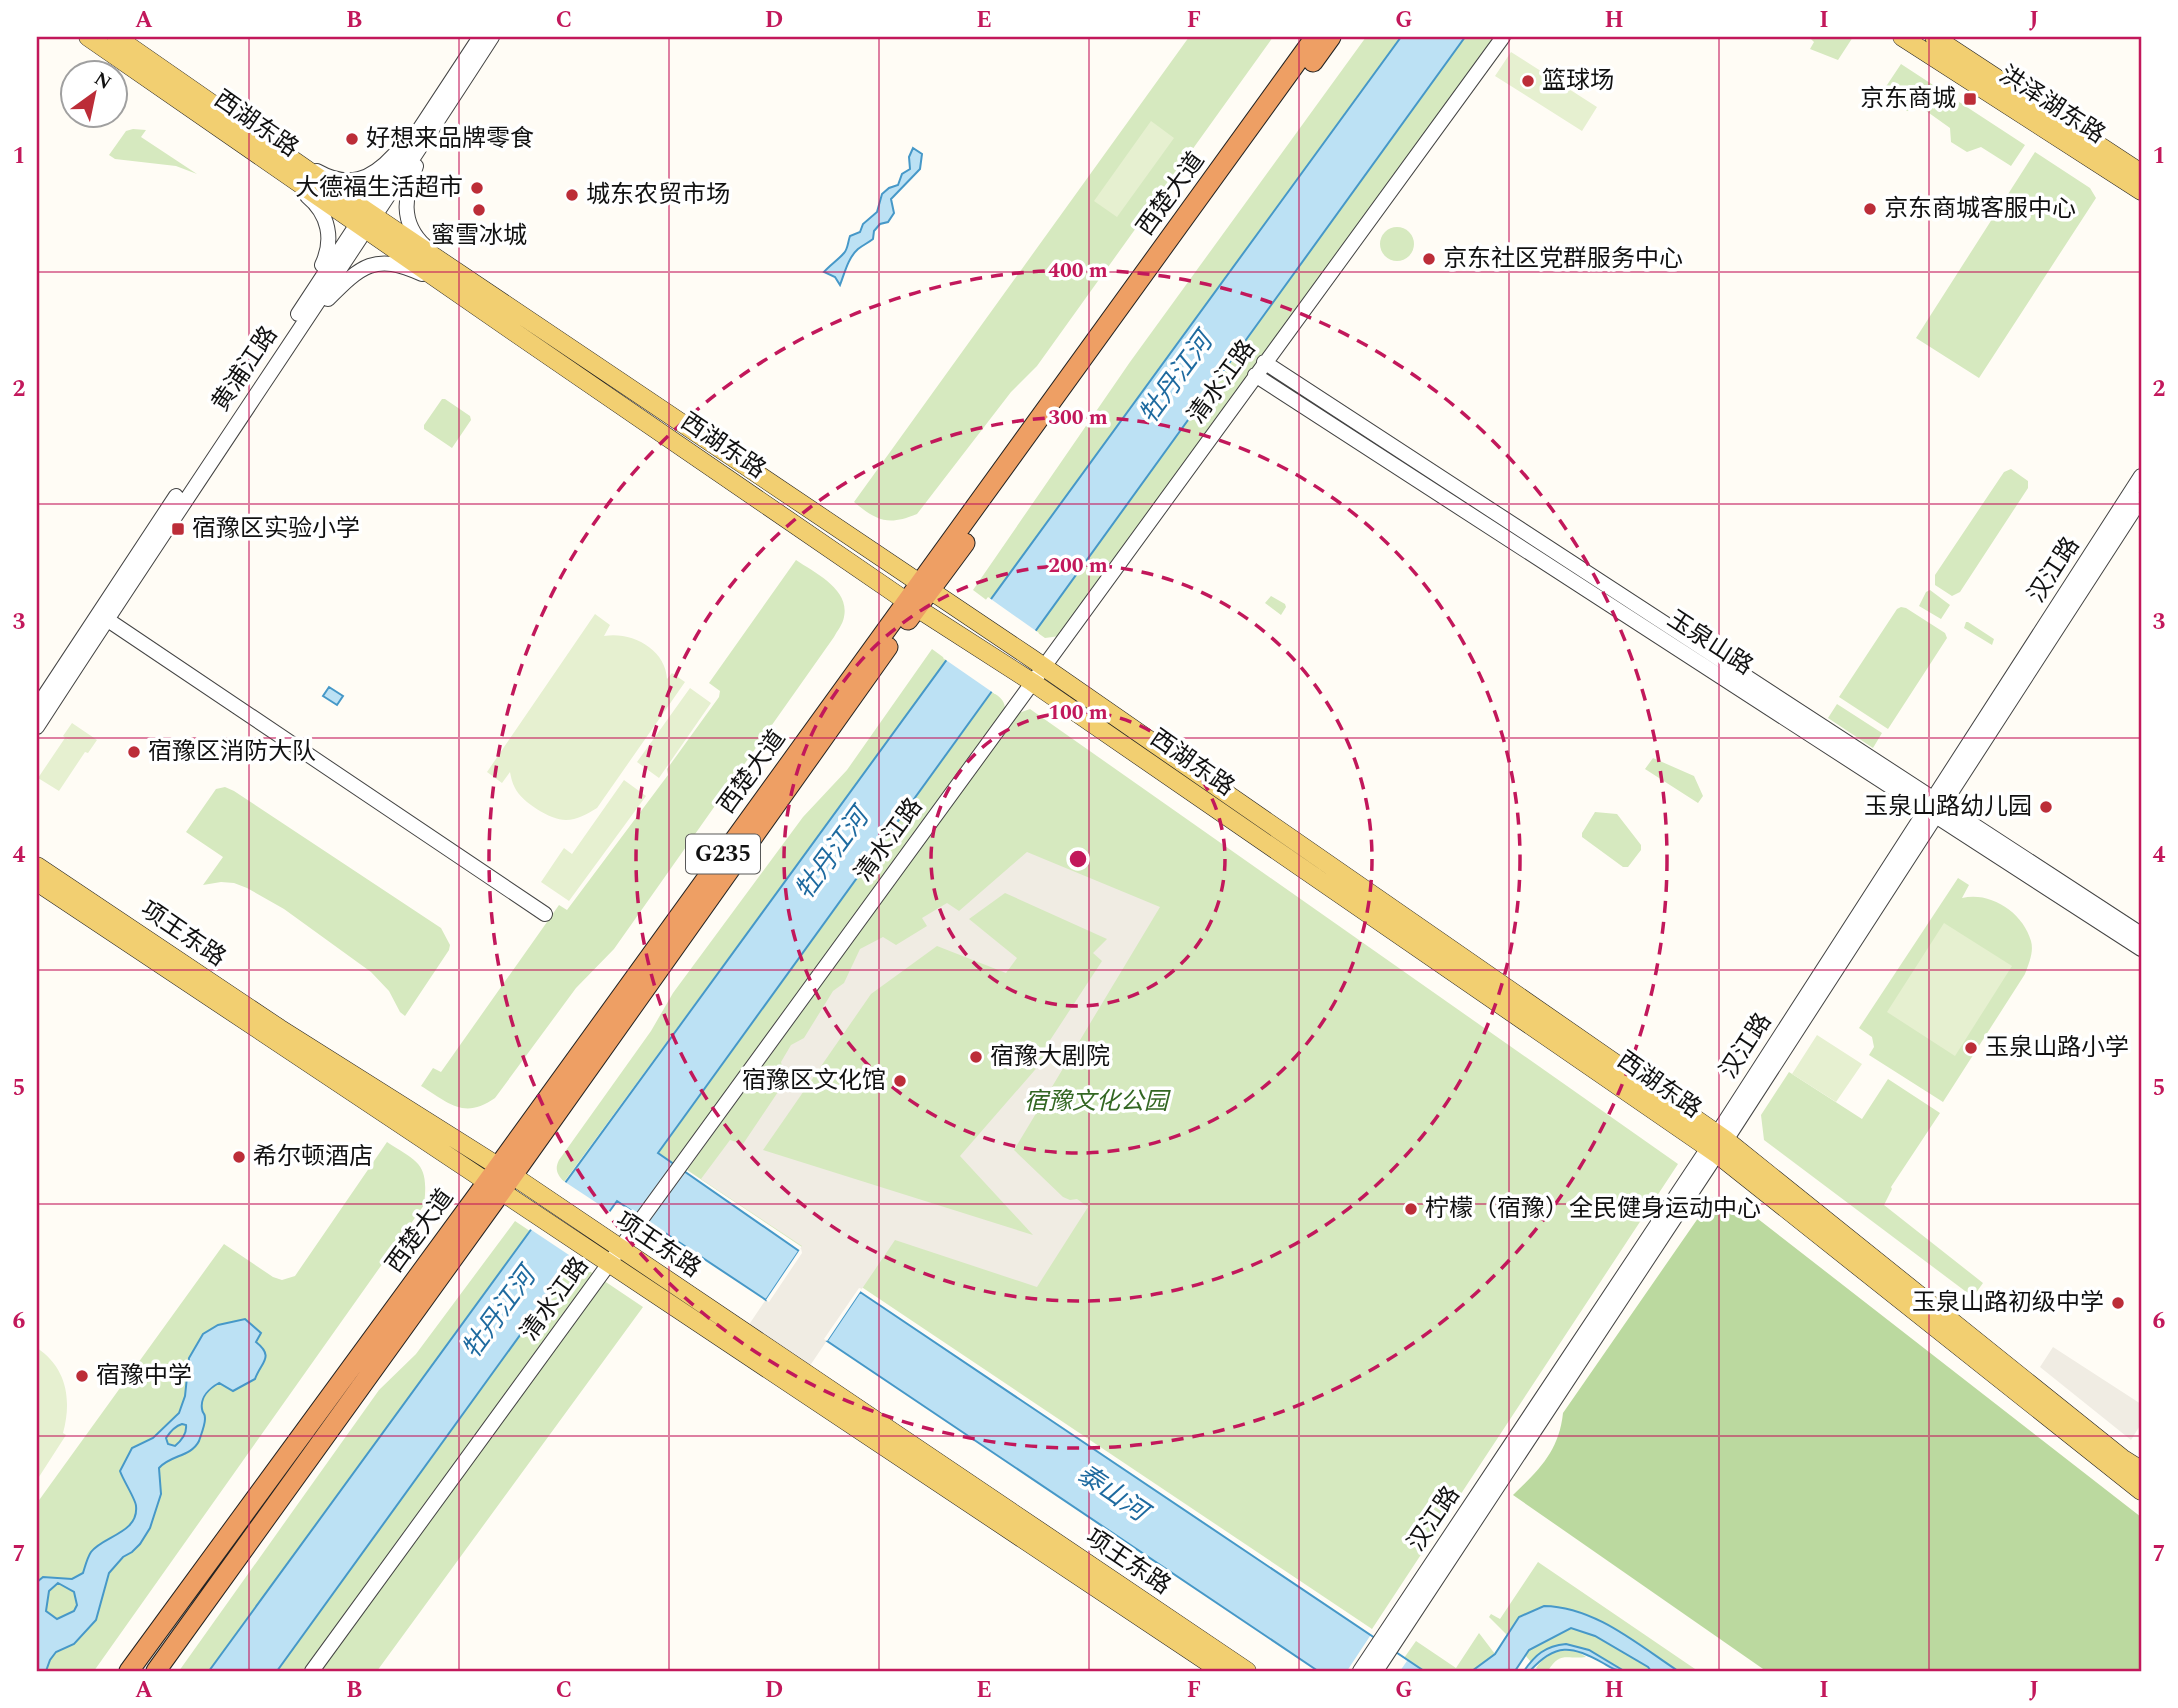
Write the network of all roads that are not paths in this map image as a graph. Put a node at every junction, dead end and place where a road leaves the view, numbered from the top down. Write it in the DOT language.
graph roads {
  1 [pos="88,37"];
  2 [pos="116,37"];
  3 [pos="480,37"];
  4 [pos="492,37"];
  5 [pos="1315,37"];
  6 [pos="1331,37"];
  7 [pos="1503,37"];
  8 [pos="1902,37"];
  9 [pos="1934,37"];
  10 [pos="422,135"];
  11 [pos="259,146"];
  12 [pos="2141,173"];
  13 [pos="2141,191"];
  14 [pos="366,220"];
  15 [pos="460,285"];
  16 [pos="296,326"];
  17 [pos="1264,362"];
  18 [pos="1255,375"];
  19 [pos="2141,476"];
  20 [pos="2141,499"];
  21 [pos="925,586"];
  22 [pos="911,604"];
  23 [pos="102,616"];
  24 [pos="1037,663"];
  25 [pos="1026,678"];
  26 [pos="37,707"];
  27 [pos="37,726"];
  28 [pos="1935,807"];
  29 [pos="37,866"];
  30 [pos="37,882"];
  31 [pos="545,914"];
  32 [pos="2141,934"];
  33 [pos="2141,949"];
  34 [pos="1717,1144"];
  35 [pos="499,1179"];
  36 [pos="620,1248"];
  37 [pos="609,1264"];
  38 [pos="2141,1470"];
  39 [pos="2141,1491"];
  40 [pos="1389,1640"];
  41 [pos="129,1671"];
  42 [pos="156,1671"];
  43 [pos="312,1671"];
  44 [pos="1222,1671"];
  45 [pos="1247,1671"];
  46 [pos="1360,1671"];
  47 [pos="1377,1671"];
  1 -- 11 [label="main road, 西湖东路"];
  2 -- 11 [label="main road, 西湖东路"];
  3 -- 10 [label="street, 黄浦江路"];
  4 -- 10 [label="street, 黄浦江路"];
  5 -- 21 [label="highway, 西楚大道 / G235"];
  6 -- 21 [label="highway, 西楚大道 / G235"];
  7 -- 17 [label="street, 清水江路"];
  8 -- 13 [label="main road, 洪泽湖东路"];
  9 -- 12 [label="main road, 洪泽湖东路"];
  10 -- 11 [label="street"];
  10 -- 14 [label="street, 黄浦江路"];
  10 -- 15 [label="street"];
  11 -- 14 [label="main road, 西湖东路"];
  11 -- 16 [label="street"];
  14 -- 15 [label="main road, 西湖东路"];
  14 -- 16 [label="street, 黄浦江路"];
  15 -- 16 [label="street"];
  15 -- 21 [label="main road, 西湖东路"];
  15 -- 22 [label="main road, 西湖东路"];
  16 -- 23 [label="street, 黄浦江路"];
  17 -- 18 [label="street, 清水江路"];
  17 -- 28 [label="street, 玉泉山路"];
  18 -- 24 [label="street, 清水江路"];
  18 -- 28 [label="street, 玉泉山路"];
  19 -- 28 [label="street, 汉江路"];
  20 -- 28 [label="street, 汉江路"];
  21 -- 22 [label="highway, 西楚大道 / G235"];
  21 -- 24 [label="main road, 西湖东路"];
  22 -- 25 [label="main road, 西湖东路"];
  22 -- 35 [label="highway, 西楚大道 / G235"];
  23 -- 26 [label="street, 黄浦江路"];
  23 -- 27 [label="street, 黄浦江路"];
  23 -- 31 [label="street"];
  24 -- 25 [label="street, 清水江路"];
  24 -- 34 [label="main road, 西湖东路"];
  25 -- 34 [label="main road, 西湖东路"];
  25 -- 36 [label="street, 清水江路"];
  28 -- 32 [label="street, 玉泉山路"];
  28 -- 33 [label="street, 玉泉山路"];
  28 -- 34 [label="street, 汉江路"];
  29 -- 35 [label="main road, 项王东路"];
  30 -- 35 [label="main road, 项王东路"];
  34 -- 38 [label="main road, 西湖东路"];
  34 -- 39 [label="main road, 西湖东路"];
  34 -- 40 [label="street, 汉江路"];
  35 -- 36 [label="main road, 项王东路"];
  35 -- 37 [label="main road, 项王东路"];
  35 -- 41 [label="highway, 西楚大道 / G235"];
  35 -- 42 [label="highway, 西楚大道 / G235"];
  36 -- 37 [label="street, 清水江路"];
  36 -- 45 [label="main road, 项王东路"];
  37 -- 43 [label="street, 清水江路"];
  37 -- 44 [label="main road, 项王东路"];
  40 -- 46 [label="street, 汉江路"];
  40 -- 47 [label="street, 汉江路"];
}
